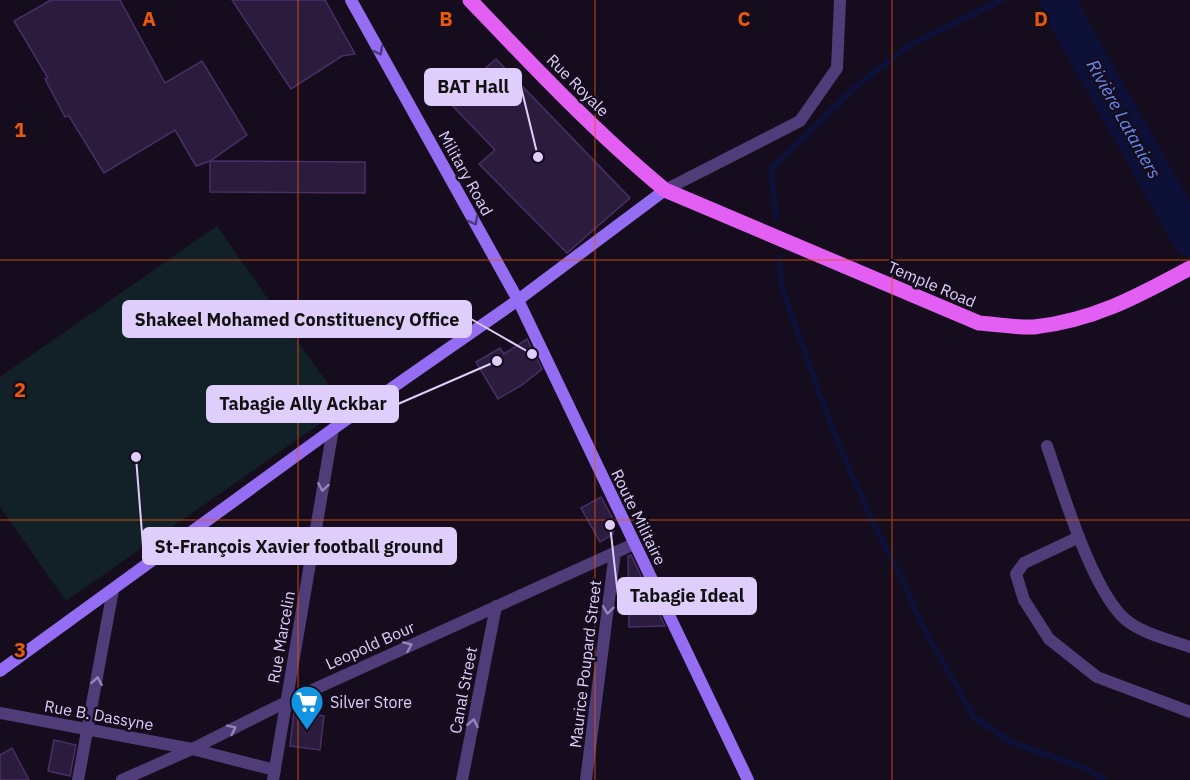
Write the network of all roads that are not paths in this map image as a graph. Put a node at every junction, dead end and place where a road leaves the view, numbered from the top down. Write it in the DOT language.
graph roads {
  1 [pos="351,0"];
  2 [pos="470,0"];
  3 [pos="840,0"];
  4 [pos="665,190"];
  5 [pos="1190,268"];
  6 [pos="518,300"];
  7 [pos="333,429"];
  8 [pos="1047,446"];
  9 [pos="1080,537"];
  10 [pos="634,544"];
  11 [pos="615,552"];
  12 [pos="113,590"];
  13 [pos="496,606"];
  14 [pos="1190,647"];
  15 [pos="0,671"];
  16 [pos="286,702"];
  17 [pos="1190,712"];
  18 [pos="0,713"];
  19 [pos="88,730"];
  20 [pos="192,749"];
  21 [pos="274,775"];
  22 [pos="78,780"];
  23 [pos="122,780"];
  24 [pos="462,780"];
  25 [pos="586,780"];
  26 [pos="748,780"];
  1 -- 6 [label="main road, Military Road, one-way"];
  2 -- 4 [label="main road, Rue Royale"];
  3 -- 4 [label="street"];
  4 -- 5 [label="main road, Temple Road"];
  4 -- 6 [label="main road"];
  6 -- 7 [label="main road"];
  6 -- 10 [label="main road, Route Militaire"];
  7 -- 12 [label="main road"];
  7 -- 16 [label="street, Rue Marcelin, one-way"];
  8 -- 9 [label="street"];
  9 -- 14 [label="street"];
  9 -- 17 [label="street"];
  10 -- 11 [label="street, Leopold Bour"];
  10 -- 26 [label="main road, Route Militaire"];
  11 -- 13 [label="street, Leopold Bour"];
  11 -- 25 [label="street, Maurice Poupard Street, one-way"];
  12 -- 15 [label="main road"];
  19 -- 12 [label="street, one-way"];
  16 -- 13 [label="street, Leopold Bour, one-way"];
  24 -- 13 [label="street, Canal Street, one-way"];
  20 -- 16 [label="street, Leopold Bour, one-way"];
  16 -- 21 [label="street, Rue Marcelin"];
  18 -- 19 [label="street, Rue B. Dassyne"];
  19 -- 20 [label="street, Rue B. Dassyne"];
  19 -- 22 [label="street"];
  20 -- 21 [label="street, Rue B. Dassyne"];
  20 -- 23 [label="street, Leopold Bour"];
}
